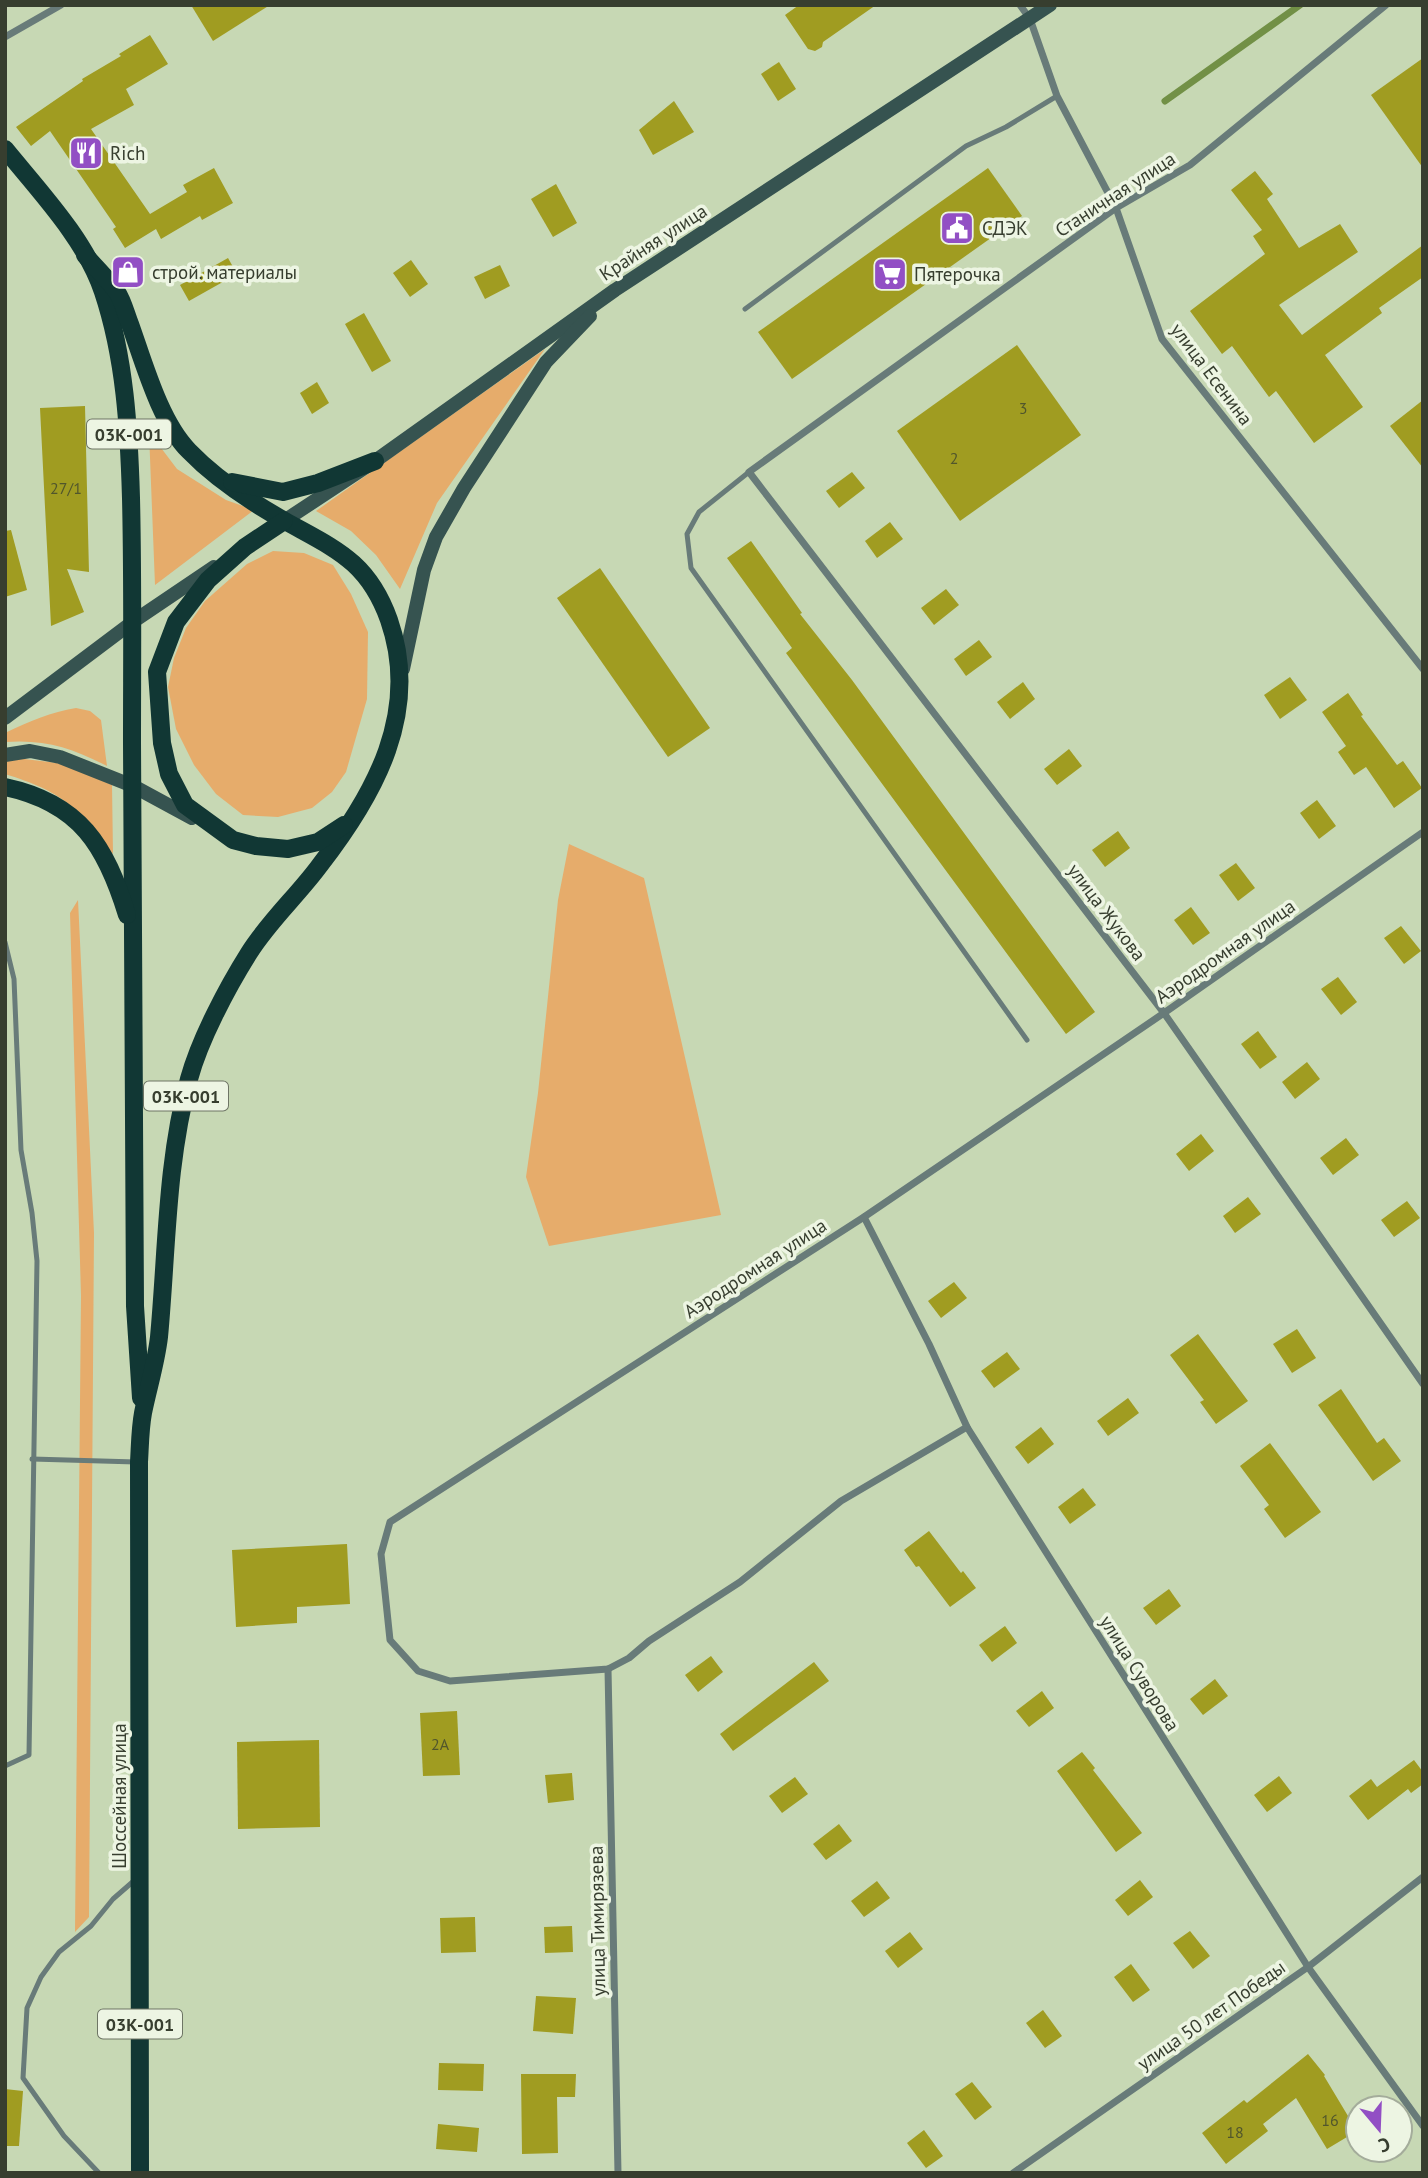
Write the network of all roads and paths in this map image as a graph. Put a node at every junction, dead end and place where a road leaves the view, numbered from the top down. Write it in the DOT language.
graph roads {
  1 [pos="61,5"];
  2 [pos="1020,5"];
  3 [pos="1050,5"];
  4 [pos="1386,5"];
  5 [pos="1030,19"];
  6 [pos="5,37"];
  7 [pos="1057,96"];
  8 [pos="5,149"];
  9 [pos="1116,208"];
  10 [pos="85,255"];
  11 [pos="615,290"];
  12 [pos="745,310"];
  13 [pos="375,461"];
  14 [pos="749,472"];
  15 [pos="222,480"];
  16 [pos="284,521"];
  17 [pos="245,547"];
  18 [pos="134,621"];
  19 [pos="1423,668"];
  20 [pos="133,682"];
  21 [pos="400,684"];
  22 [pos="5,718"];
  23 [pos="162,743"];
  24 [pos="5,755"];
  25 [pos="133,786"];
  26 [pos="5,787"];
  27 [pos="353,819"];
  28 [pos="1423,832"];
  29 [pos="233,840"];
  30 [pos="133,934"];
  31 [pos="5,942"];
  32 [pos="1164,1013"];
  33 [pos="1027,1040"];
  34 [pos="864,1217"];
  35 [pos="1423,1384"];
  36 [pos="142,1419"];
  37 [pos="967,1427"];
  38 [pos="32,1459"];
  39 [pos="139,1462"];
  40 [pos="608,1668"];
  41 [pos="5,1766"];
  42 [pos="141,1874"];
  43 [pos="1423,1878"];
  44 [pos="1308,1967"];
  45 [pos="1423,2126"];
  46 [pos="99,2173"];
  47 [pos="140,2173"];
  48 [pos="618,2173"];
  49 [pos="1013,2173"];
  1 -- 6 [label="street"];
  2 -- 5 [label="street, улица Есенина"];
  3 -- 5 [label="main road, Крайняя улица"];
  4 -- 9 [label="street, Станичная улица"];
  5 -- 7 [label="street, улица Есенина"];
  5 -- 11 [label="main road, Крайняя улица"];
  7 -- 9 [label="street, улица Есенина"];
  7 -- 12 [label="lane"];
  8 -- 10 [label="main road, 03К-001"];
  9 -- 14 [label="street, Станичная улица"];
  9 -- 19 [label="street, улица Есенина"];
  10 -- 15 [label="main road, 03К-001"];
  10 -- 18 [label="main road, 03К-001"];
  11 -- 13 [label="main road, Крайняя улица / 03К-001"];
  11 -- 21 [label="main road, 03К-001"];
  13 -- 15 [label="main road, 03К-001"];
  13 -- 16 [label="main road, Крайняя улица / 03К-001"];
  14 -- 32 [label="street, улица Жукова"];
  14 -- 33 [label="lane"];
  15 -- 16 [label="main road, 03К-001"];
  16 -- 17 [label="main road, 03К-001"];
  16 -- 21 [label="main road, 03К-001"];
  17 -- 18 [label="main road, 03К-001"];
  17 -- 23 [label="main road"];
  18 -- 20 [label="main road, 03К-001"];
  18 -- 22 [label="main road, 03К-001"];
  20 -- 23 [label="main road"];
  20 -- 25 [label="main road, 03К-001"];
  21 -- 27 [label="main road, 03К-001"];
  23 -- 29 [label="main road"];
  24 -- 25 [label="main road, 03К-001"];
  25 -- 29 [label="main road, 03К-001"];
  25 -- 30 [label="main road, 03К-001"];
  26 -- 30 [label="main road, 03К-001"];
  27 -- 29 [label="main road, 03К-001"];
  27 -- 36 [label="main road, 03К-001"];
  28 -- 32 [label="street, Аэродромная улица"];
  30 -- 36 [label="main road, 03К-001"];
  31 -- 38 [label="lane"];
  32 -- 34 [label="street, Аэродромная улица"];
  32 -- 35 [label="street, улица Жукова"];
  34 -- 37 [label="street, улица Суворова"];
  34 -- 40 [label="street, Аэродромная улица"];
  36 -- 39 [label="main road, Шоссейная улица / 03К-001"];
  37 -- 40 [label="street"];
  37 -- 44 [label="street, улица Суворова"];
  38 -- 39 [label="lane"];
  38 -- 41 [label="lane"];
  39 -- 42 [label="main road, Шоссейная улица / 03К-001"];
  40 -- 48 [label="street, улица Тимирязева"];
  42 -- 46 [label="lane"];
  42 -- 47 [label="main road, Шоссейная улица / 03К-001"];
  43 -- 44 [label="street, улица 50 лет Победы"];
  44 -- 45 [label="street, улица Суворова"];
  44 -- 49 [label="street, улица 50 лет Победы"];
}
